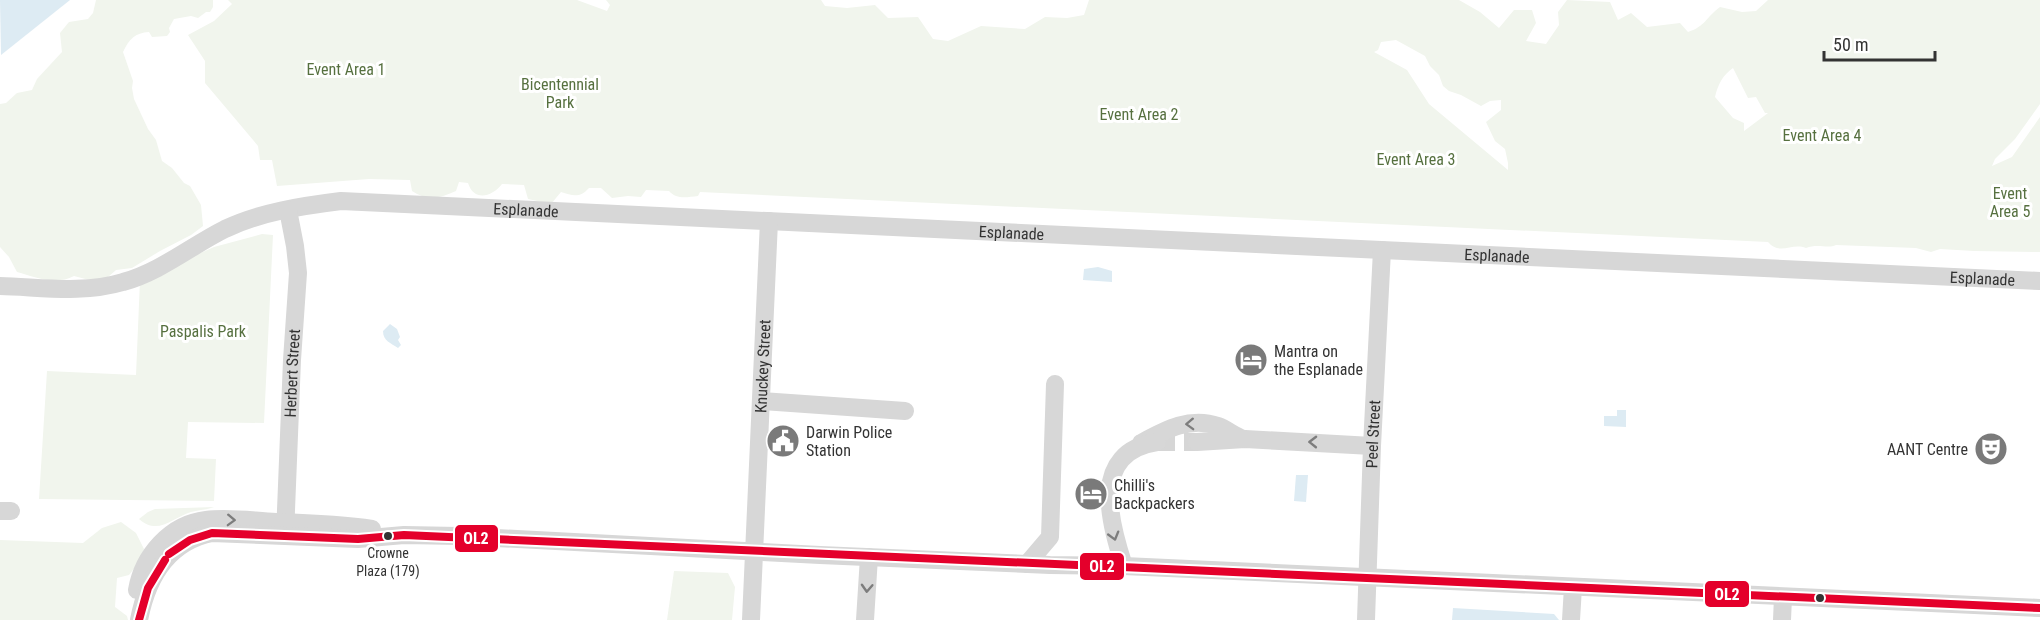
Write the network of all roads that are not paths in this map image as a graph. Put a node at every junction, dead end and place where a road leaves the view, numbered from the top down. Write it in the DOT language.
graph roads {
  1 [pos="288,210"];
  2 [pos="769,221"];
  3 [pos="1382,250"];
  4 [pos="2040,281"];
  5 [pos="0,285"];
  6 [pos="1055,384"];
  7 [pos="761,401"];
  8 [pos="904,411"];
  9 [pos="1245,439"];
  10 [pos="1157,442"];
  11 [pos="1197,442"];
  12 [pos="1372,446"];
  13 [pos="1134,448"];
  14 [pos="285,529"];
  15 [pos="754,552"];
  16 [pos="869,557"];
  17 [pos="1027,564"];
  18 [pos="1124,566"];
  19 [pos="1367,579"];
  20 [pos="1572,587"];
  21 [pos="1783,597"];
  22 [pos="2040,608"];
  23 [pos="2012,613"];
  24 [pos="138,620"];
  25 [pos="751,620"];
  26 [pos="866,620"];
  27 [pos="1366,620"];
  28 [pos="1571,620"];
  29 [pos="1782,620"];
  1 -- 2 [label="street, Esplanade"];
  1 -- 5 [label="street, Esplanade"];
  1 -- 14 [label="street, Herbert Street"];
  2 -- 3 [label="street, Esplanade"];
  2 -- 7 [label="street, Knuckey Street"];
  3 -- 4 [label="street, Esplanade"];
  3 -- 12 [label="street, Peel Street"];
  6 -- 17 [label="street"];
  7 -- 8 [label="street"];
  7 -- 15 [label="street, Knuckey Street"];
  9 -- 11 [label="street"];
  12 -- 9 [label="street, one-way"];
  9 -- 13 [label="street, one-way"];
  10 -- 13 [label="street"];
  12 -- 19 [label="street, Peel Street"];
  13 -- 18 [label="street, one-way"];
  14 -- 15 [label="street"];
  14 -- 24 [label="street"];
  15 -- 16 [label="street"];
  15 -- 25 [label="street, Knuckey Street"];
  16 -- 17 [label="street"];
  16 -- 26 [label="street, one-way"];
  17 -- 18 [label="street"];
  18 -- 19 [label="street"];
  19 -- 20 [label="street"];
  19 -- 27 [label="street, Peel Street"];
  20 -- 21 [label="street"];
  20 -- 28 [label="street"];
  21 -- 23 [label="street"];
  21 -- 29 [label="street"];
  22 -- 23 [label="street"];
}
